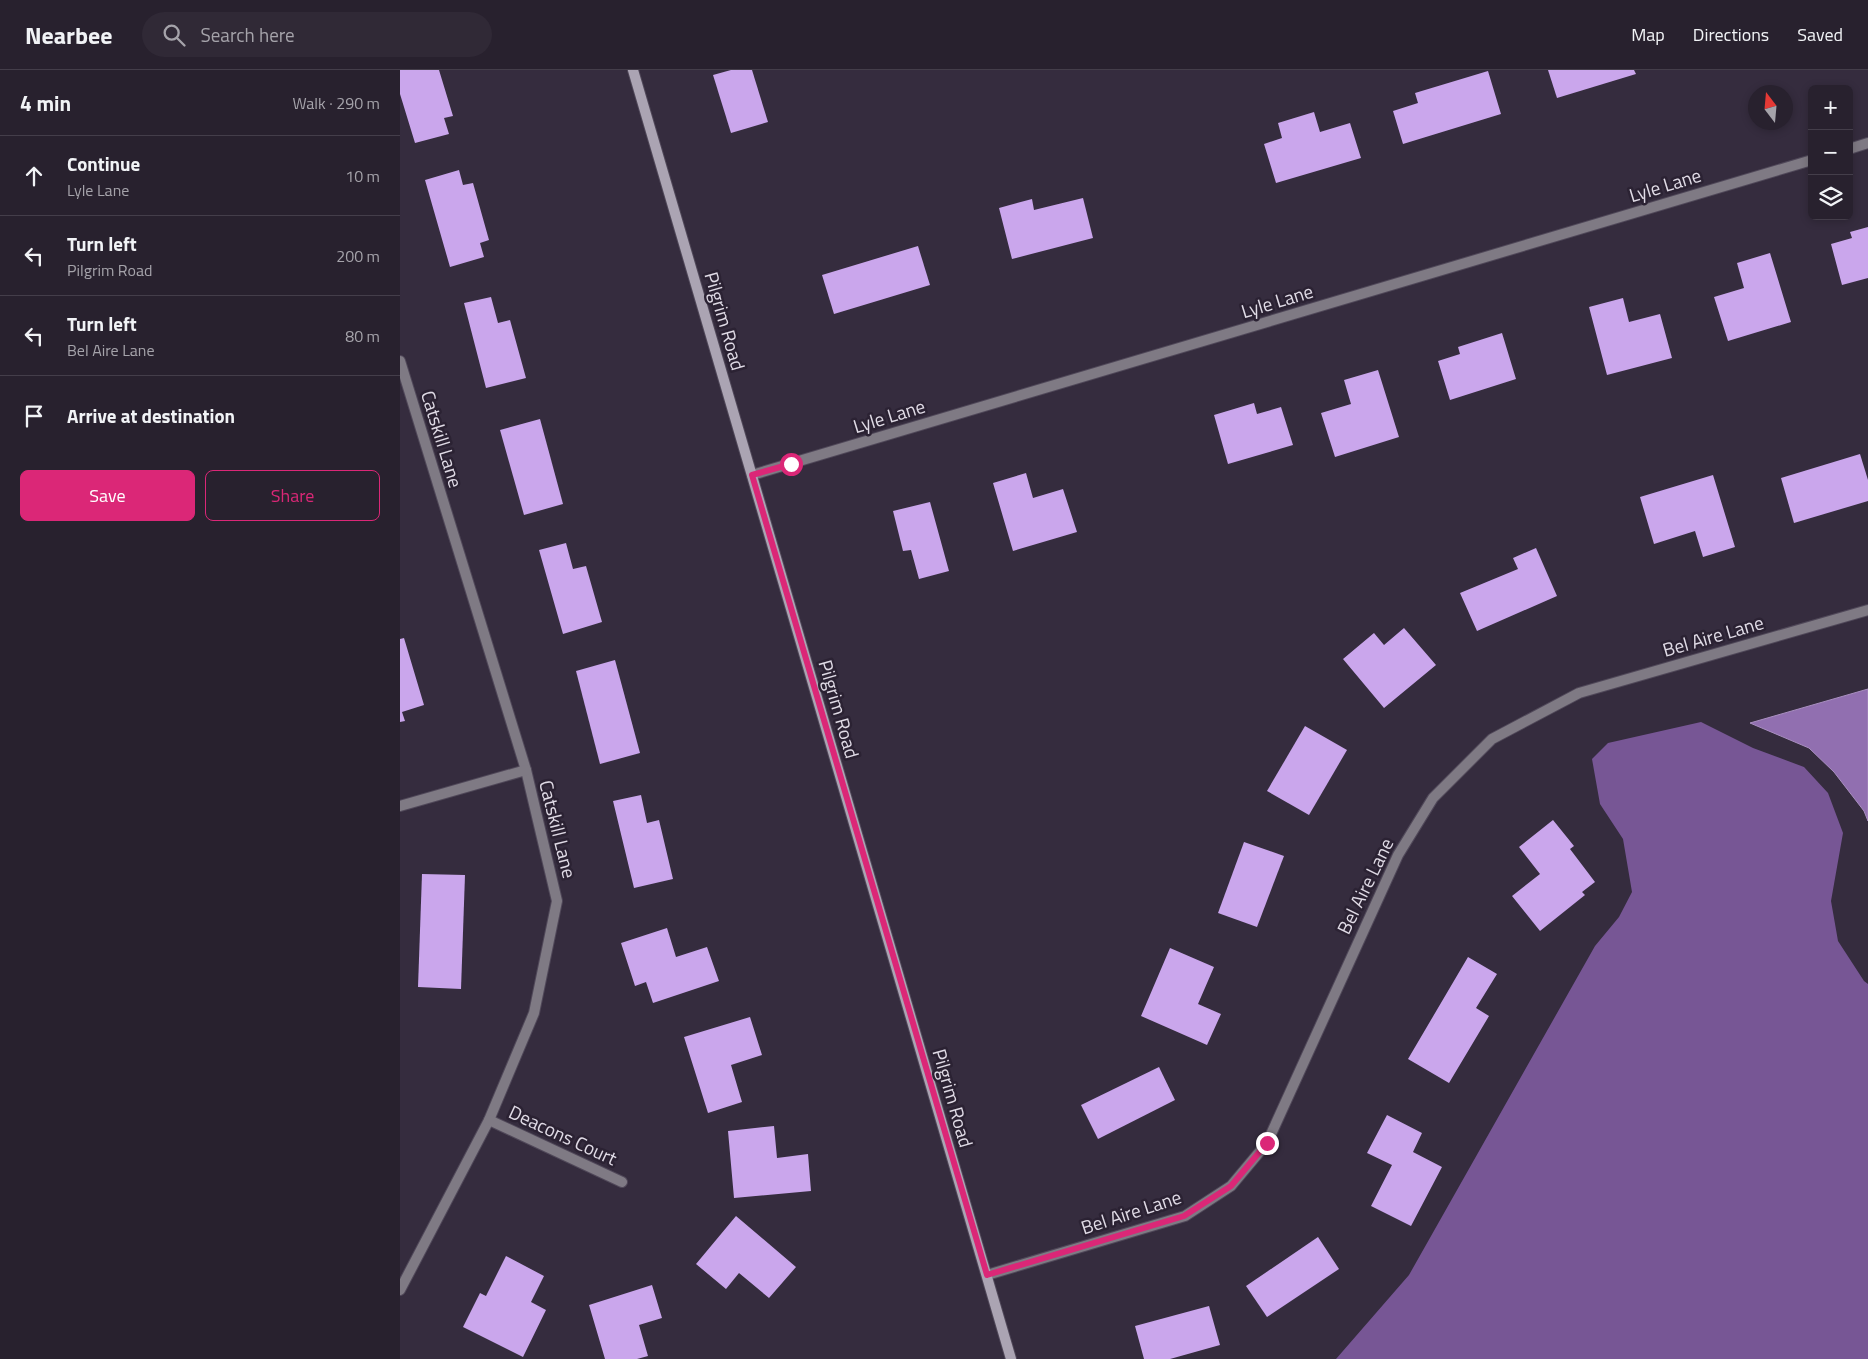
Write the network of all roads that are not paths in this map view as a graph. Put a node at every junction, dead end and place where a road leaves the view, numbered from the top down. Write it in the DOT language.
graph roads {
  1 [pos="633,70"];
  2 [pos="1868,143"];
  3 [pos="1853,148"];
  4 [pos="1808,161"];
  5 [pos="400,361"];
  6 [pos="752,475"];
  7 [pos="1868,610"];
  8 [pos="526,770"];
  9 [pos="400,806"];
  10 [pos="489,1120"];
  11 [pos="622,1182"];
  12 [pos="987,1275"];
  13 [pos="400,1290"];
  14 [pos="1011,1359"];
  1 -- 6 [label="street, Pilgrim Road"];
  2 -- 3 [label="street"];
  4 -- 6 [label="street, Lyle Lane"];
  5 -- 8 [label="street, Catskill Lane"];
  6 -- 12 [label="street, Pilgrim Road"];
  7 -- 12 [label="street, Bel Aire Lane"];
  8 -- 9 [label="street"];
  8 -- 10 [label="street, Catskill Lane"];
  10 -- 11 [label="street, Deacons Court"];
  10 -- 13 [label="street, Catskill Lane"];
  12 -- 14 [label="street, Pilgrim Road"];
}
